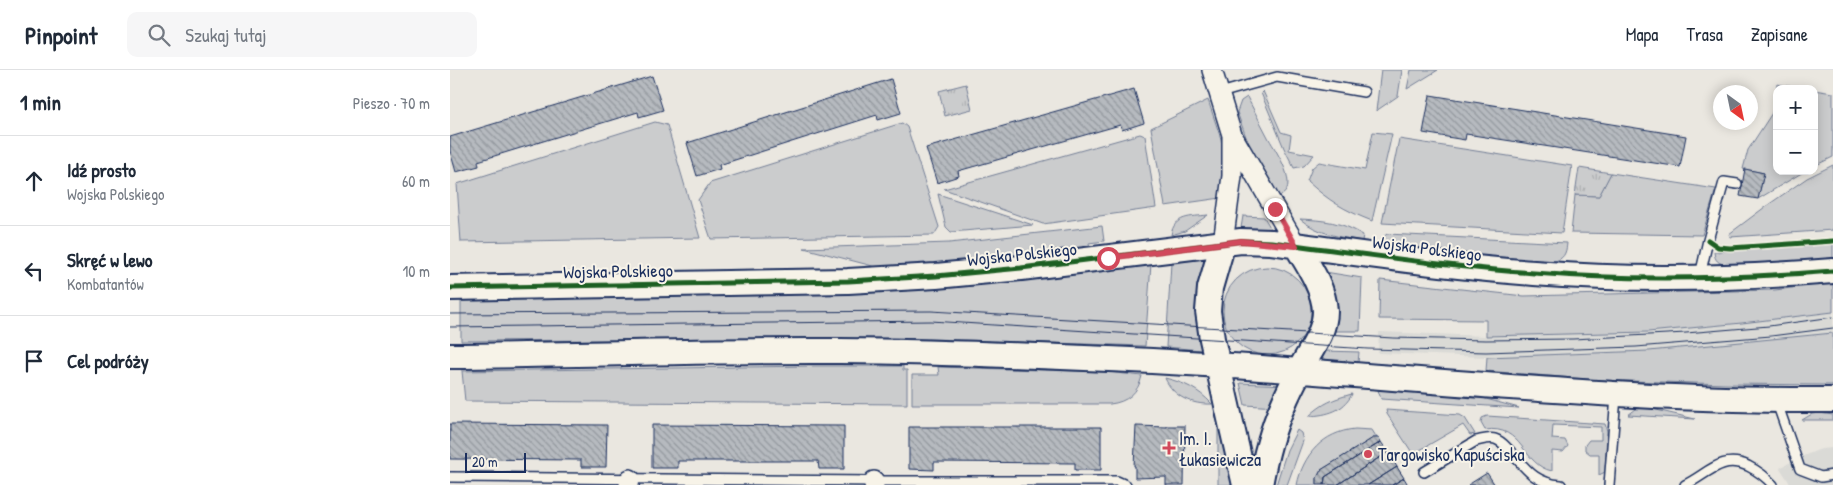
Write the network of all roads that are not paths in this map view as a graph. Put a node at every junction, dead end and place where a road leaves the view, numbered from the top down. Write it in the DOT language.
graph roads {
  1 [pos="1212,70"];
  2 [pos="1364,92"];
  3 [pos="1220,93"];
  4 [pos="1232,135"];
  5 [pos="1737,184"];
  6 [pos="1223,243"];
  7 [pos="1296,246"];
  8 [pos="1833,271"];
  9 [pos="1700,278"];
  10 [pos="450,288"];
  11 [pos="450,356"];
  12 [pos="1218,365"];
  13 [pos="1300,370"];
  14 [pos="1617,393"];
  15 [pos="1776,400"];
  16 [pos="1833,400"];
  17 [pos="1424,472"];
  18 [pos="1833,476"];
  19 [pos="450,478"];
  20 [pos="477,481"];
  21 [pos="630,482"];
  22 [pos="874,483"];
  23 [pos="1126,485"];
  24 [pos="1245,485"];
  25 [pos="1260,485"];
  26 [pos="1561,485"];
  27 [pos="1609,485"];
  28 [pos="1685,485"];
  29 [pos="1773,485"];
  1 -- 3 [label="street"];
  2 -- 3 [label="lane"];
  3 -- 4 [label="street"];
  4 -- 6 [label="street"];
  4 -- 7 [label="street"];
  5 -- 9 [label="lane"];
  6 -- 7 [label="street, Wojska Polskiego"];
  6 -- 10 [label="street, Wojska Polskiego"];
  6 -- 12 [label="street"];
  7 -- 9 [label="street, Wojska Polskiego"];
  7 -- 13 [label="street"];
  8 -- 9 [label="street, Wojska Polskiego"];
  11 -- 12 [label="street"];
  12 -- 13 [label="street"];
  12 -- 24 [label="street"];
  13 -- 14 [label="street"];
  13 -- 25 [label="street"];
  14 -- 15 [label="street"];
  14 -- 27 [label="lane"];
  15 -- 16 [label="street"];
  15 -- 18 [label="lane"];
  17 -- 26 [label="lane"];
  19 -- 20 [label="lane"];
  20 -- 21 [label="lane"];
  21 -- 22 [label="lane"];
  22 -- 23 [label="lane"];
  28 -- 29 [label="lane"];
}
